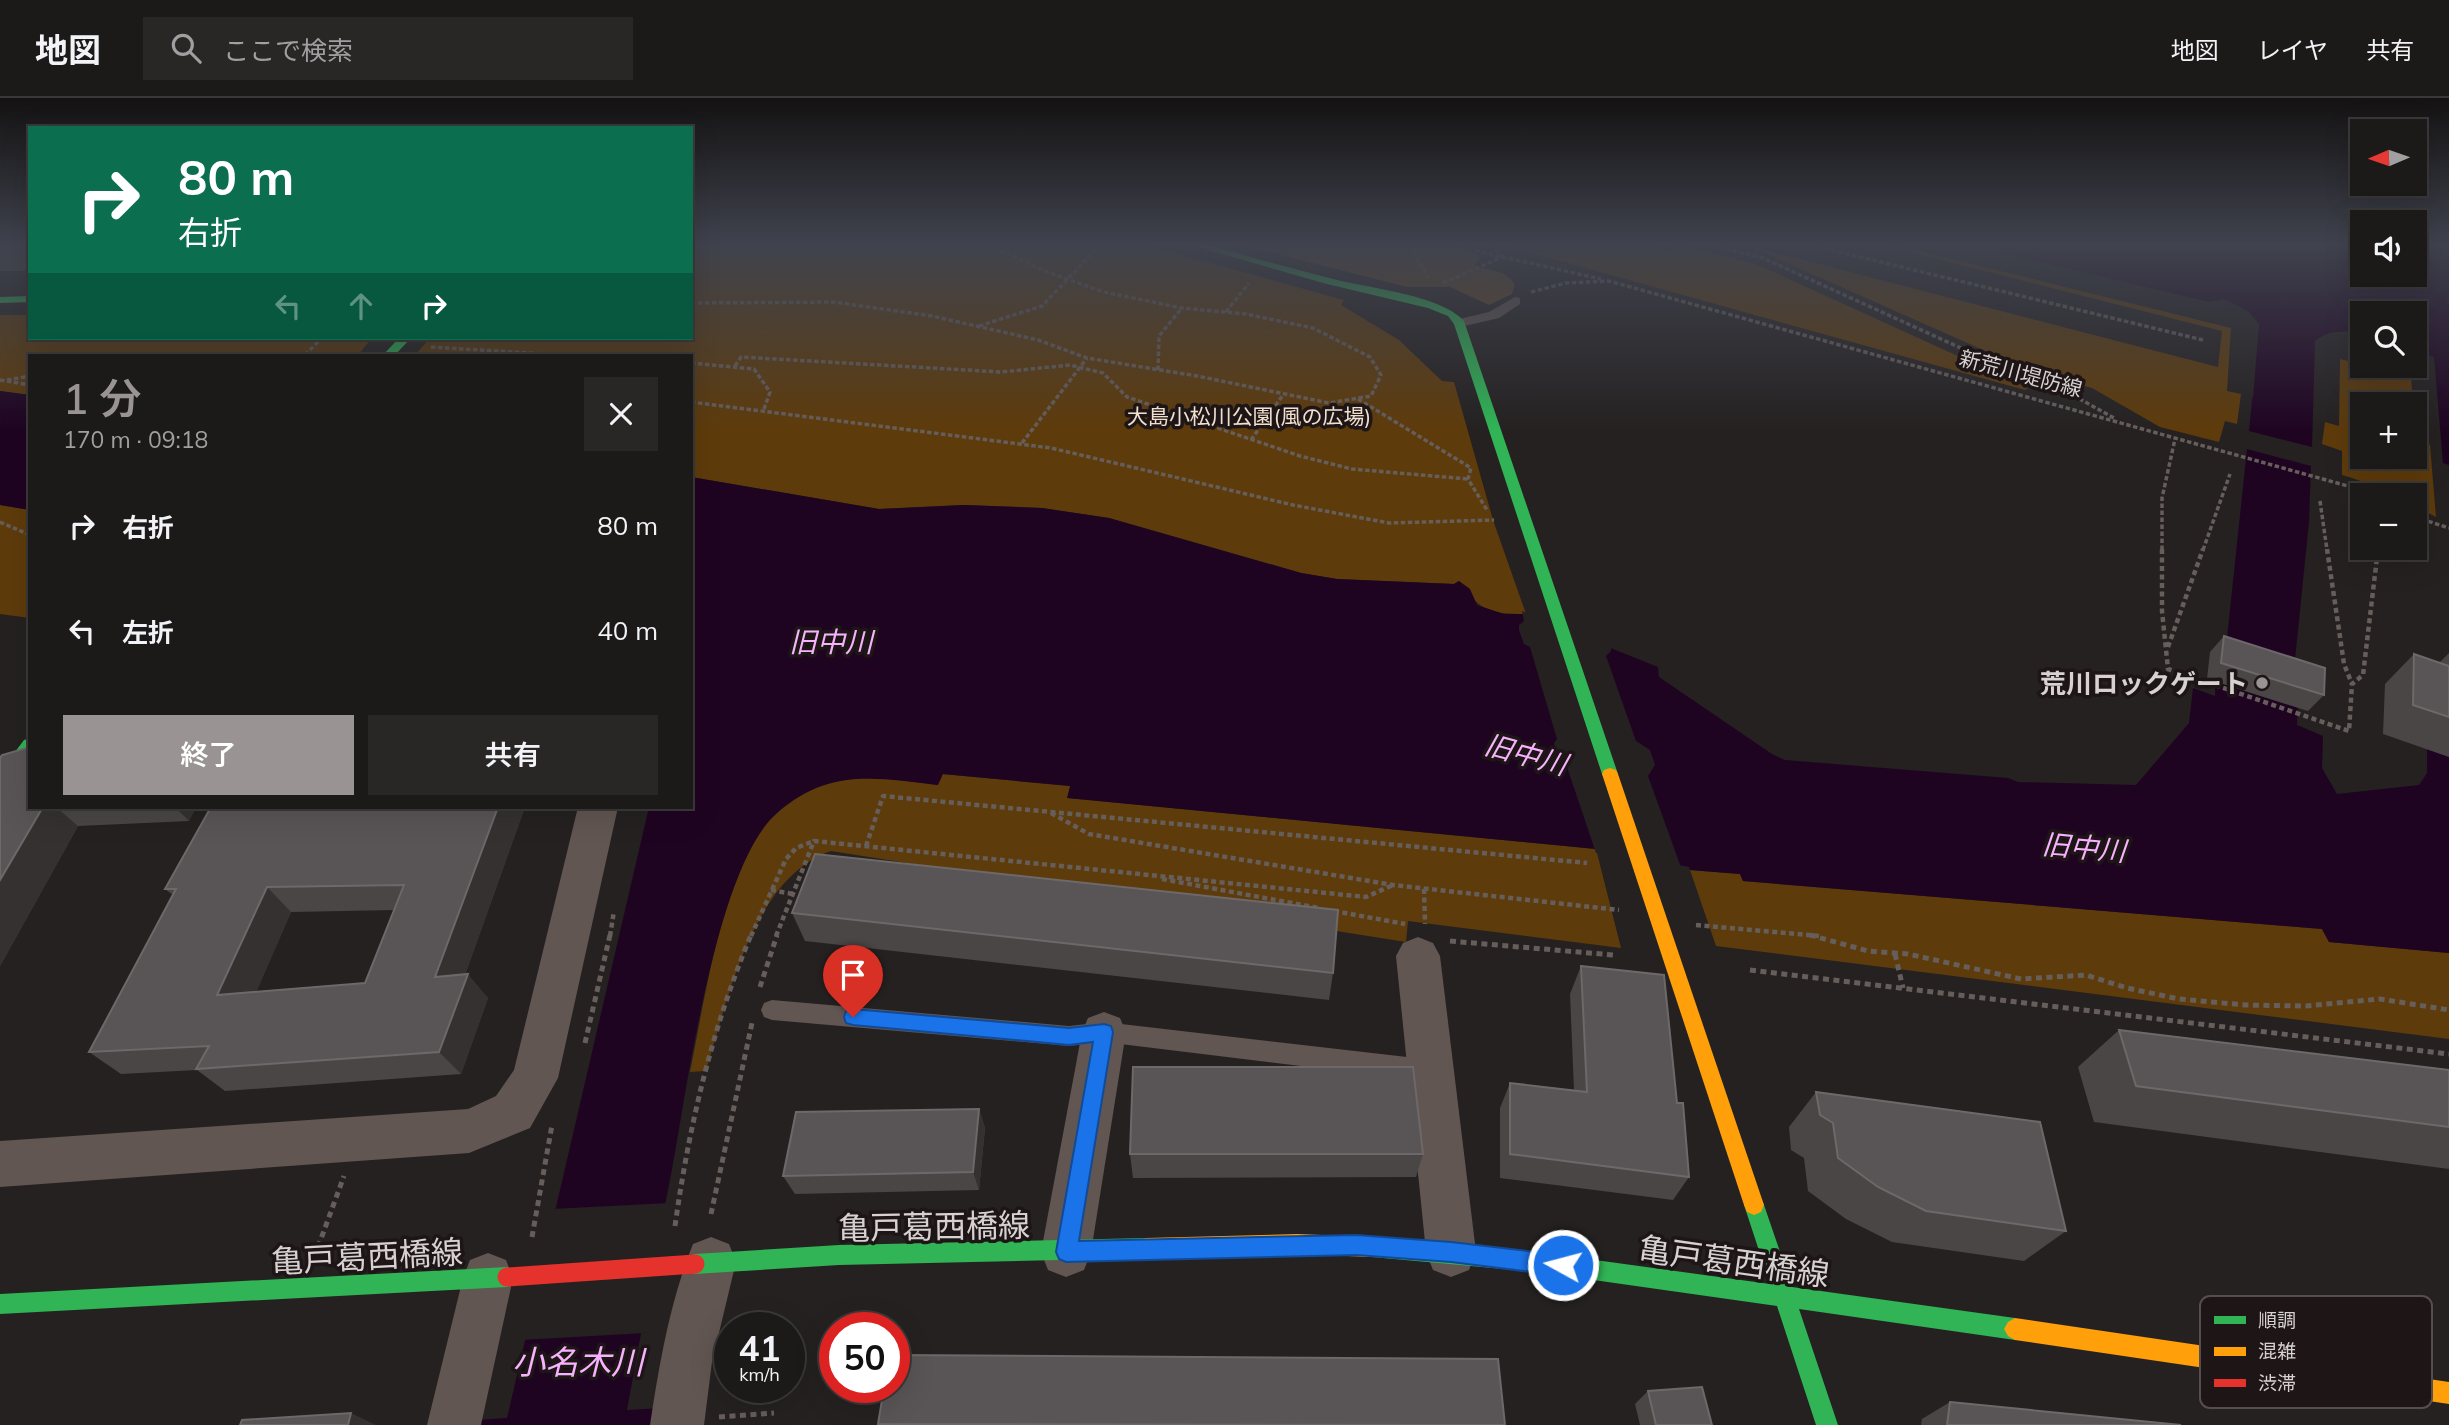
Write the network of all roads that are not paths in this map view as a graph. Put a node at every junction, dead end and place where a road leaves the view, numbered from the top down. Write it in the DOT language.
graph roads {
  1 [pos="1438,307"];
  2 [pos="1506,307"];
  3 [pos="1460,323"];
  4 [pos="403,340"];
  5 [pos="390,354"];
  6 [pos="26,737"];
  7 [pos="0,784"];
  8 [pos="598,809"];
  9 [pos="1420,944"];
  10 [pos="762,1005"];
  11 [pos="1104,1032"];
  12 [pos="1407,1068"];
  13 [pos="0,1164"];
  14 [pos="698,1242"];
  15 [pos="1066,1252"];
  16 [pos="1451,1252"];
  17 [pos="497,1277"];
  18 [pos="1784,1295"];
  19 [pos="0,1304"];
  20 [pos="2200,1356"];
  21 [pos="691,1422"];
  22 [pos="454,1425"];
  23 [pos="1827,1425"];
  1 -- 3 [label="street"];
  2 -- 3 [label="lane"];
  3 -- 18 [label="street"];
  4 -- 5 [label="street"];
  6 -- 7 [label="street"];
  8 -- 13 [label="street"];
  9 -- 16 [label="street"];
  10 -- 11 [label="lane"];
  11 -- 12 [label="lane"];
  11 -- 15 [label="street"];
  14 -- 15 [label="street, 亀戸葛西橋線"];
  14 -- 17 [label="street, 亀戸葛西橋線, bridge"];
  14 -- 21 [label="street"];
  15 -- 16 [label="street, 亀戸葛西橋線"];
  16 -- 18 [label="street, 亀戸葛西橋線"];
  17 -- 19 [label="street, 亀戸葛西橋線"];
  17 -- 22 [label="street"];
  18 -- 20 [label="street, 亀戸葛西橋線"];
  18 -- 23 [label="street"];
}
